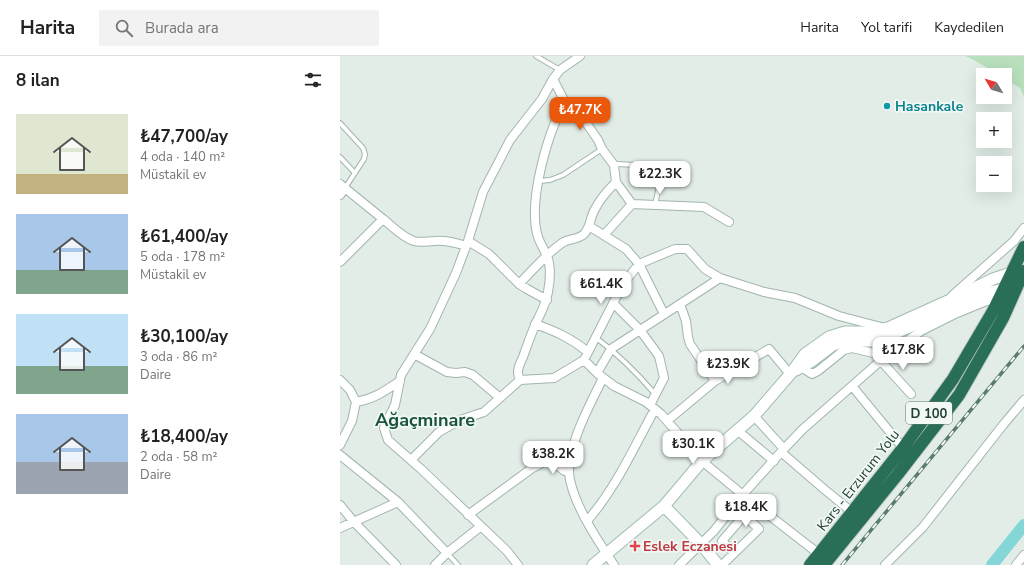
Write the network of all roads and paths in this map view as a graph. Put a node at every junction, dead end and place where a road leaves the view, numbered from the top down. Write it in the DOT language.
graph roads {
  1 [pos="536,56"];
  2 [pos="580,56"];
  3 [pos="560,70"];
  4 [pos="553,79"];
  5 [pos="565,102"];
  6 [pos="340,123"];
  7 [pos="602,149"];
  8 [pos="340,157"];
  9 [pos="614,165"];
  10 [pos="355,173"];
  11 [pos="539,181"];
  12 [pos="616,182"];
  13 [pos="342,189"];
  14 [pos="632,204"];
  15 [pos="655,205"];
  16 [pos="383,220"];
  17 [pos="729,222"];
  18 [pos="589,226"];
  19 [pos="1024,228"];
  20 [pos="604,235"];
  21 [pos="467,243"];
  22 [pos="1019,244"];
  23 [pos="547,256"];
  24 [pos="340,262"];
  25 [pos="639,264"];
  26 [pos="1018,272"];
  27 [pos="720,278"];
  28 [pos="520,284"];
  29 [pos="1006,293"];
  30 [pos="547,300"];
  31 [pos="950,300"];
  32 [pos="613,303"];
  33 [pos="680,304"];
  34 [pos="664,314"];
  35 [pos="535,324"];
  36 [pos="888,328"];
  37 [pos="640,330"];
  38 [pos="595,337"];
  39 [pos="610,349"];
  40 [pos="588,352"];
  41 [pos="414,354"];
  42 [pos="883,358"];
  43 [pos="584,360"];
  44 [pos="794,371"];
  45 [pos="600,376"];
  46 [pos="340,380"];
  47 [pos="520,380"];
  48 [pos="400,381"];
  49 [pos="715,381"];
  50 [pos="852,386"];
  51 [pos="655,394"];
  52 [pos="911,394"];
  53 [pos="500,398"];
  54 [pos="1024,400"];
  55 [pos="356,402"];
  56 [pos="652,407"];
  57 [pos="754,416"];
  58 [pos="667,421"];
  59 [pos="737,430"];
  60 [pos="340,445"];
  61 [pos="903,448"];
  62 [pos="783,450"];
  63 [pos="572,451"];
  64 [pos="340,455"];
  65 [pos="550,459"];
  66 [pos="411,460"];
  67 [pos="702,461"];
  68 [pos="774,461"];
  69 [pos="569,473"];
  70 [pos="743,495"];
  71 [pos="398,502"];
  72 [pos="754,504"];
  73 [pos="340,505"];
  74 [pos="664,506"];
  75 [pos="852,512"];
  76 [pos="468,515"];
  77 [pos="744,515"];
  78 [pos="587,521"];
  79 [pos="354,522"];
  80 [pos="480,527"];
  81 [pos="340,528"];
  82 [pos="701,544"];
  83 [pos="734,553"];
  84 [pos="448,554"];
  85 [pos="607,554"];
  86 [pos="1024,555"];
  87 [pos="822,559"];
  88 [pos="396,565"];
  89 [pos="435,565"];
  90 [pos="458,565"];
  91 [pos="518,565"];
  92 [pos="593,565"];
  93 [pos="614,565"];
  94 [pos="679,565"];
  95 [pos="718,565"];
  96 [pos="722,565"];
  97 [pos="810,565"];
  98 [pos="885,565"];
  99 [pos="1016,565"];
  1 -- 3 [label="lane"];
  2 -- 3 [label="street"];
  3 -- 4 [label="street"];
  4 -- 5 [label="street"];
  4 -- 21 [label="street"];
  5 -- 7 [label="street"];
  5 -- 11 [label="street"];
  6 -- 10 [label="lane"];
  7 -- 9 [label="street"];
  7 -- 11 [label="lane"];
  8 -- 10 [label="lane"];
  9 -- 12 [label="street"];
  9 -- 15 [label="lane"];
  10 -- 13 [label="lane"];
  11 -- 23 [label="street"];
  12 -- 14 [label="street"];
  12 -- 18 [label="street"];
  13 -- 16 [label="street"];
  14 -- 15 [label="street"];
  14 -- 20 [label="street"];
  15 -- 17 [label="street"];
  16 -- 21 [label="street"];
  16 -- 24 [label="street"];
  18 -- 20 [label="street"];
  18 -- 23 [label="street"];
  19 -- 22 [label="street"];
  20 -- 25 [label="street"];
  21 -- 28 [label="street"];
  21 -- 41 [label="street"];
  22 -- 26 [label="highway, Kars - Erzurum Yolu / D 100"];
  22 -- 31 [label="street"];
  23 -- 28 [label="street"];
  23 -- 30 [label="street"];
  25 -- 27 [label="street"];
  25 -- 32 [label="street"];
  25 -- 34 [label="street"];
  26 -- 29 [label="highway, Kars - Erzurum Yolu / D 100"];
  26 -- 31 [label="street"];
  27 -- 33 [label="street"];
  27 -- 36 [label="street"];
  28 -- 30 [label="street"];
  29 -- 42 [label="street"];
  29 -- 44 [label="street"];
  29 -- 61 [label="highway, Kars - Erzurum Yolu / D 100"];
  29 -- 87 [label="highway, Kars - Erzurum Yolu / D 100"];
  30 -- 35 [label="street"];
  31 -- 36 [label="street"];
  32 -- 37 [label="street"];
  32 -- 38 [label="street"];
  33 -- 34 [label="street"];
  33 -- 49 [label="street"];
  34 -- 37 [label="street"];
  35 -- 40 [label="street"];
  35 -- 47 [label="street"];
  36 -- 44 [label="street"];
  37 -- 39 [label="street"];
  37 -- 51 [label="street"];
  38 -- 39 [label="lane"];
  38 -- 40 [label="street"];
  39 -- 45 [label="street"];
  39 -- 51 [label="lane"];
  40 -- 43 [label="street"];
  41 -- 48 [label="street"];
  41 -- 53 [label="street"];
  42 -- 44 [label="street"];
  42 -- 50 [label="street"];
  42 -- 52 [label="street"];
  43 -- 45 [label="street"];
  43 -- 47 [label="street"];
  44 -- 49 [label="street"];
  44 -- 57 [label="street"];
  45 -- 56 [label="street"];
  45 -- 63 [label="street"];
  46 -- 55 [label="street"];
  47 -- 53 [label="street"];
  48 -- 55 [label="street"];
  48 -- 66 [label="street"];
  49 -- 58 [label="street"];
  50 -- 61 [label="street"];
  50 -- 62 [label="street"];
  51 -- 56 [label="street"];
  53 -- 66 [label="street"];
  54 -- 98 [label="street"];
  55 -- 60 [label="street"];
  56 -- 58 [label="street"];
  56 -- 78 [label="street"];
  57 -- 59 [label="street"];
  57 -- 62 [label="street"];
  58 -- 67 [label="street"];
  59 -- 67 [label="street"];
  59 -- 68 [label="street"];
  61 -- 75 [label="highway, Kars - Erzurum Yolu / D 100"];
  62 -- 68 [label="street"];
  62 -- 75 [label="street"];
  63 -- 65 [label="street"];
  63 -- 69 [label="street"];
  64 -- 71 [label="street"];
  65 -- 69 [label="street"];
  65 -- 76 [label="street"];
  66 -- 76 [label="street"];
  67 -- 70 [label="street"];
  67 -- 74 [label="street"];
  68 -- 70 [label="street"];
  69 -- 78 [label="street"];
  70 -- 72 [label="street"];
  70 -- 82 [label="street"];
  71 -- 79 [label="street"];
  71 -- 84 [label="street"];
  72 -- 77 [label="street"];
  72 -- 87 [label="street"];
  73 -- 79 [label="street"];
  74 -- 82 [label="street"];
  74 -- 85 [label="street"];
  75 -- 87 [label="highway, Kars - Erzurum Yolu / D 100"];
  76 -- 80 [label="street"];
  77 -- 83 [label="street"];
  77 -- 83 [label="street"];
  78 -- 85 [label="street"];
  79 -- 81 [label="street"];
  79 -- 88 [label="street"];
  80 -- 84 [label="street"];
  80 -- 91 [label="street"];
  82 -- 94 [label="street"];
  82 -- 95 [label="street"];
  83 -- 96 [label="street"];
  84 -- 89 [label="street"];
  84 -- 90 [label="lane"];
  85 -- 92 [label="street"];
  85 -- 93 [label="street"];
  86 -- 99 [label="street"];
  87 -- 97 [label="highway, Kars - Erzurum Yolu / D 100"];
}
